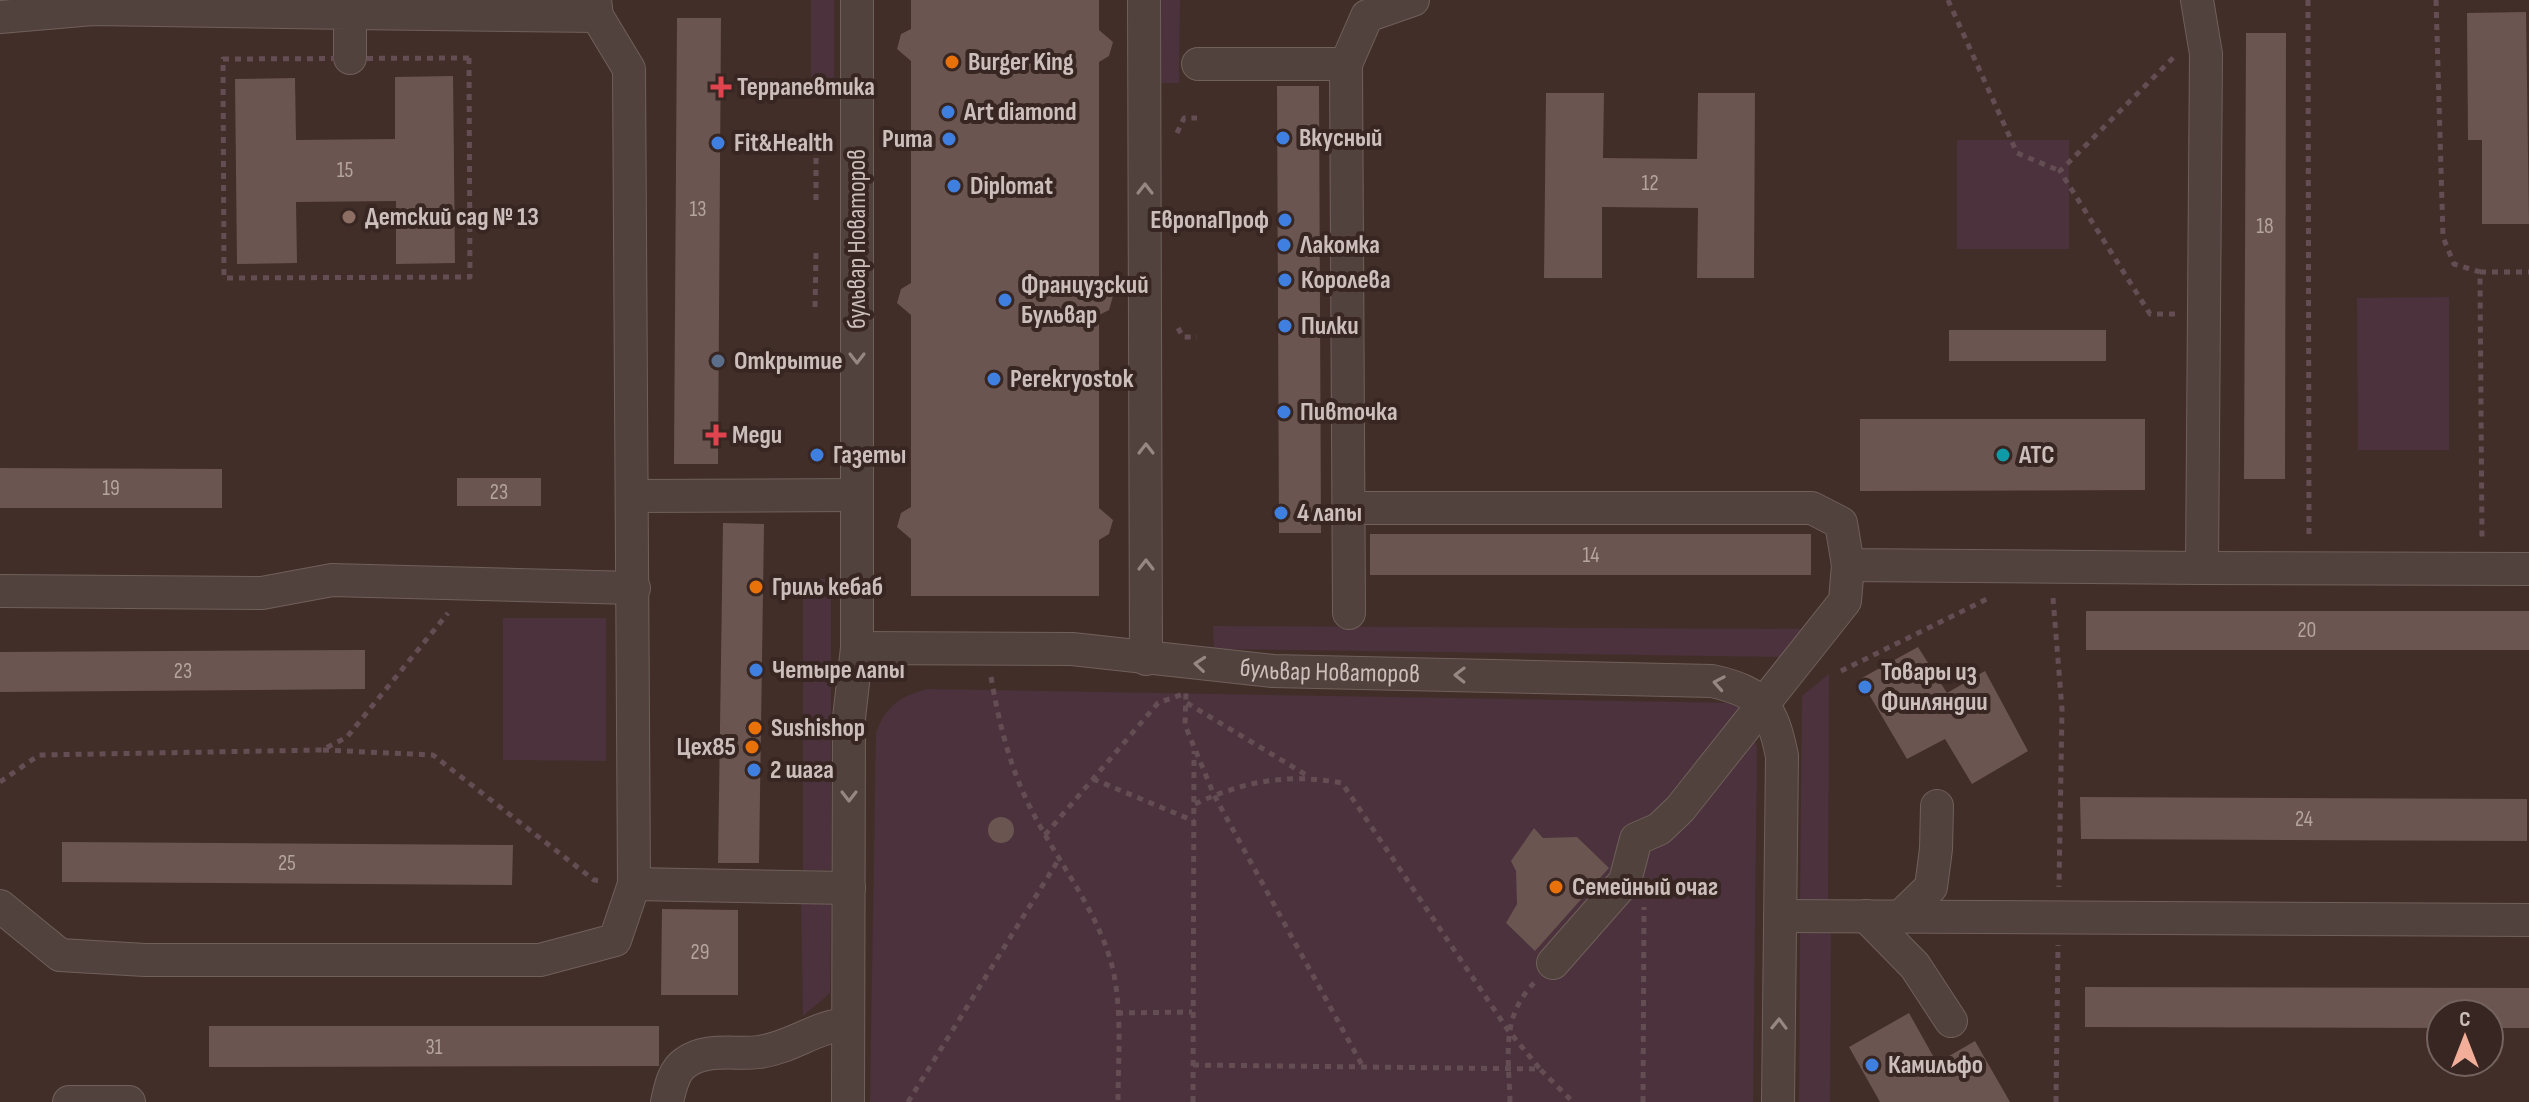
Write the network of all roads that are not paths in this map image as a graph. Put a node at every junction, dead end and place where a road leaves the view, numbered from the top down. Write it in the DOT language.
graph roads {
  1 [pos="857,0"];
  2 [pos="1144,0"];
  3 [pos="1413,0"];
  4 [pos="350,6"];
  5 [pos="596,8"];
  6 [pos="1367,8"];
  7 [pos="2200,14"];
  8 [pos="0,17"];
  9 [pos="350,58"];
  10 [pos="1198,64"];
  11 [pos="1346,64"];
  12 [pos="857,495"];
  13 [pos="633,496"];
  14 [pos="1349,508"];
  15 [pos="1848,565"];
  16 [pos="2202,568"];
  17 [pos="2529,569"];
  18 [pos="634,588"];
  19 [pos="0,591"];
  20 [pos="1349,613"];
  21 [pos="857,648"];
  22 [pos="1146,659"];
  23 [pos="1764,703"];
  24 [pos="1937,806"];
  25 [pos="634,884"];
  26 [pos="849,888"];
  27 [pos="0,906"];
  28 [pos="1780,916"];
  29 [pos="1866,916"];
  30 [pos="1901,916"];
  31 [pos="2529,920"];
  32 [pos="1553,963"];
  33 [pos="1951,1021"];
  34 [pos="848,1024"];
  35 [pos="69,1102"];
  36 [pos="129,1102"];
  37 [pos="667,1102"];
  38 [pos="848,1102"];
  39 [pos="1778,1102"];
  1 -- 12 [label="street, бульвар Новаторов, one-way"];
  22 -- 2 [label="street, one-way"];
  3 -- 6 [label="street"];
  4 -- 5 [label="street"];
  4 -- 8 [label="street"];
  4 -- 9 [label="street"];
  5 -- 13 [label="street"];
  6 -- 11 [label="street"];
  7 -- 16 [label="street"];
  10 -- 11 [label="street"];
  11 -- 14 [label="street"];
  12 -- 13 [label="street"];
  12 -- 21 [label="street, бульвар Новаторов"];
  13 -- 18 [label="street"];
  14 -- 15 [label="street"];
  14 -- 20 [label="street"];
  15 -- 16 [label="street"];
  15 -- 23 [label="street"];
  16 -- 17 [label="street"];
  18 -- 19 [label="street"];
  18 -- 25 [label="street"];
  21 -- 22 [label="street, бульвар Новаторов"];
  21 -- 26 [label="street, бульвар Новаторов, one-way"];
  23 -- 22 [label="street, бульвар Новаторов, one-way"];
  23 -- 28 [label="street"];
  23 -- 32 [label="street"];
  24 -- 30 [label="street"];
  25 -- 26 [label="street"];
  25 -- 27 [label="street"];
  26 -- 34 [label="street, бульвар Новаторов"];
  28 -- 29 [label="street"];
  39 -- 28 [label="street, one-way"];
  29 -- 30 [label="street"];
  29 -- 33 [label="street"];
  30 -- 31 [label="street"];
  34 -- 37 [label="street"];
  34 -- 38 [label="street, бульвар Новаторов"];
  35 -- 36 [label="street"];
}
